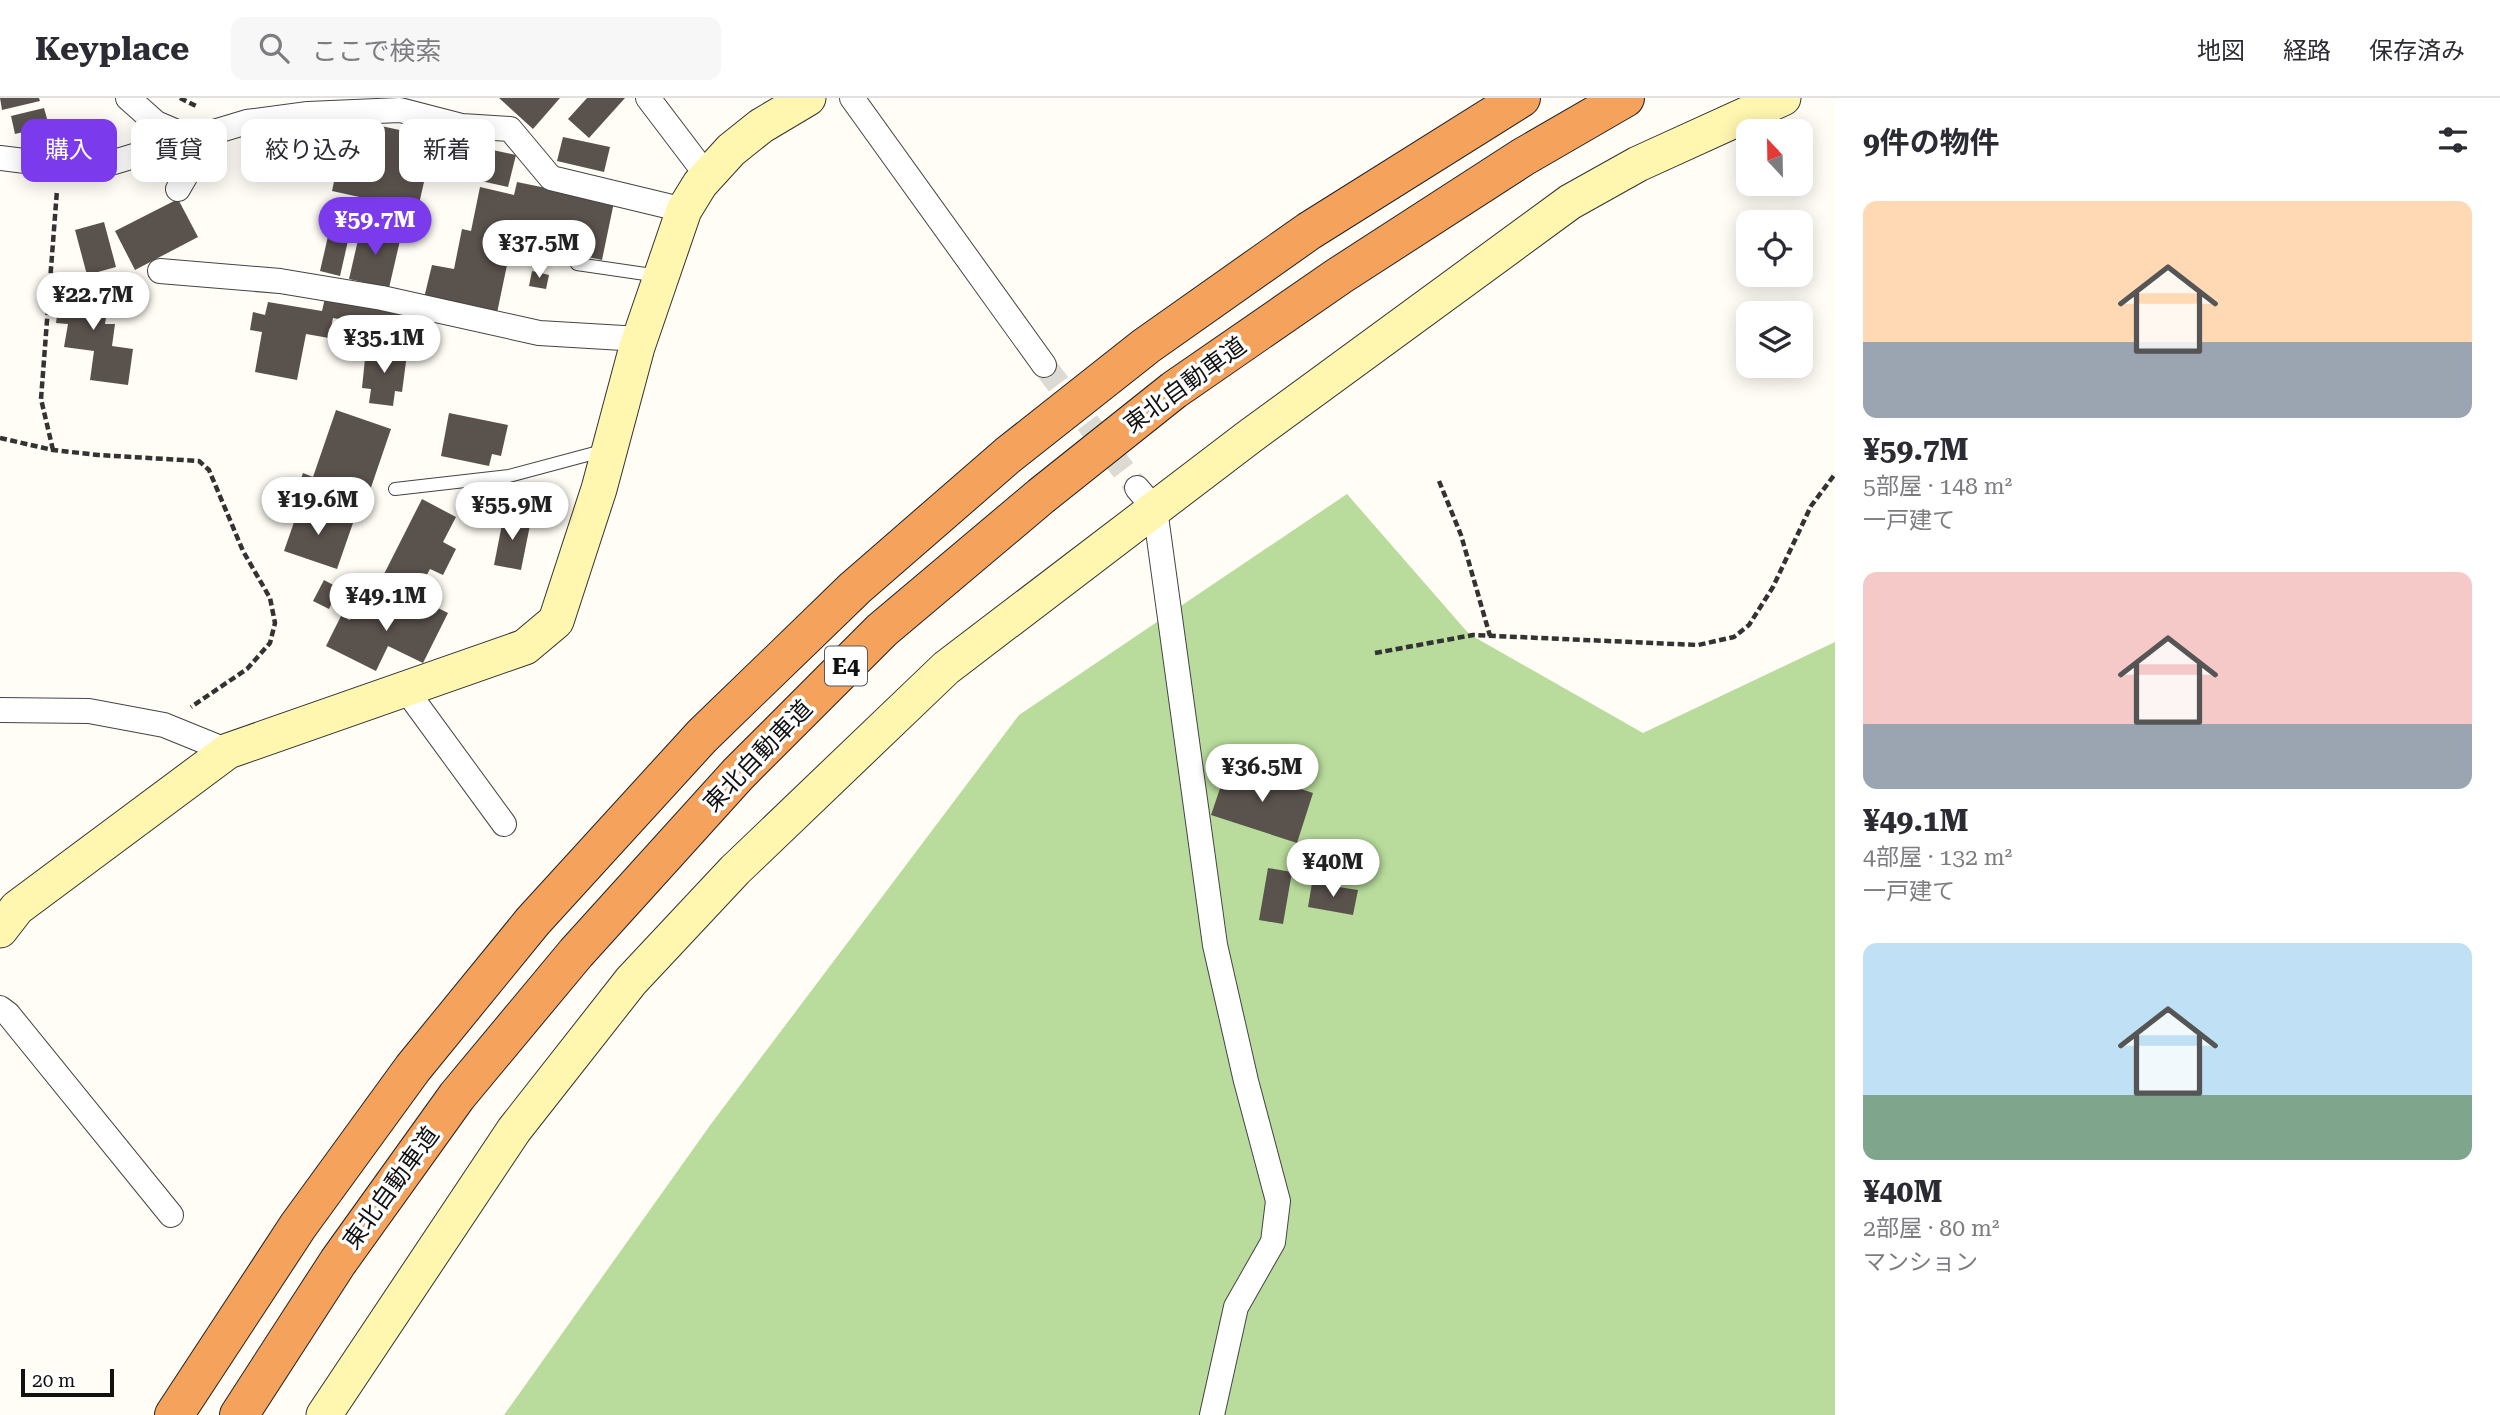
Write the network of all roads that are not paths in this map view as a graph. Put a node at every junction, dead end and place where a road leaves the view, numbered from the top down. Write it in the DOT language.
graph roads {
  1 [pos="128,98"];
  2 [pos="648,98"];
  3 [pos="808,98"];
  4 [pos="852,98"];
  5 [pos="1521,98"];
  6 [pos="1625,98"];
  7 [pos="1783,98"];
  8 [pos="152,119"];
  9 [pos="227,128"];
  10 [pos="131,157"];
  11 [pos="0,158"];
  12 [pos="708,177"];
  13 [pos="182,182"];
  14 [pos="178,189"];
  15 [pos="684,209"];
  16 [pos="576,264"];
  17 [pos="160,271"];
  18 [pos="661,276"];
  19 [pos="640,339"];
  20 [pos="1044,365"];
  21 [pos="610,449"];
  22 [pos="395,489"];
  23 [pos="1146,498"];
  24 [pos="406,690"];
  25 [pos="0,710"];
  26 [pos="228,751"];
  27 [pos="504,824"];
  28 [pos="0,930"];
  29 [pos="0,1009"];
  30 [pos="171,1215"];
  31 [pos="174,1415"];
  32 [pos="239,1415"];
  33 [pos="324,1415"];
  34 [pos="1212,1415"];
  1 -- 8 [label="street"];
  2 -- 12 [label="street"];
  3 -- 12 [label="street"];
  4 -- 20 [label="street"];
  5 -- 31 [label="highway, 東北自動車道 / E4"];
  6 -- 32 [label="highway, 東北自動車道 / E4"];
  7 -- 23 [label="street"];
  9 -- 15 [label="street"];
  10 -- 11 [label="street"];
  12 -- 15 [label="street"];
  13 -- 14 [label="street"];
  15 -- 18 [label="street"];
  16 -- 18 [label="lane"];
  17 -- 19 [label="street"];
  18 -- 19 [label="street"];
  19 -- 21 [label="street"];
  21 -- 22 [label="lane"];
  21 -- 24 [label="street"];
  23 -- 33 [label="street"];
  23 -- 34 [label="street"];
  24 -- 26 [label="street"];
  24 -- 27 [label="street"];
  25 -- 26 [label="street"];
  26 -- 28 [label="street"];
  29 -- 30 [label="street"];
}
